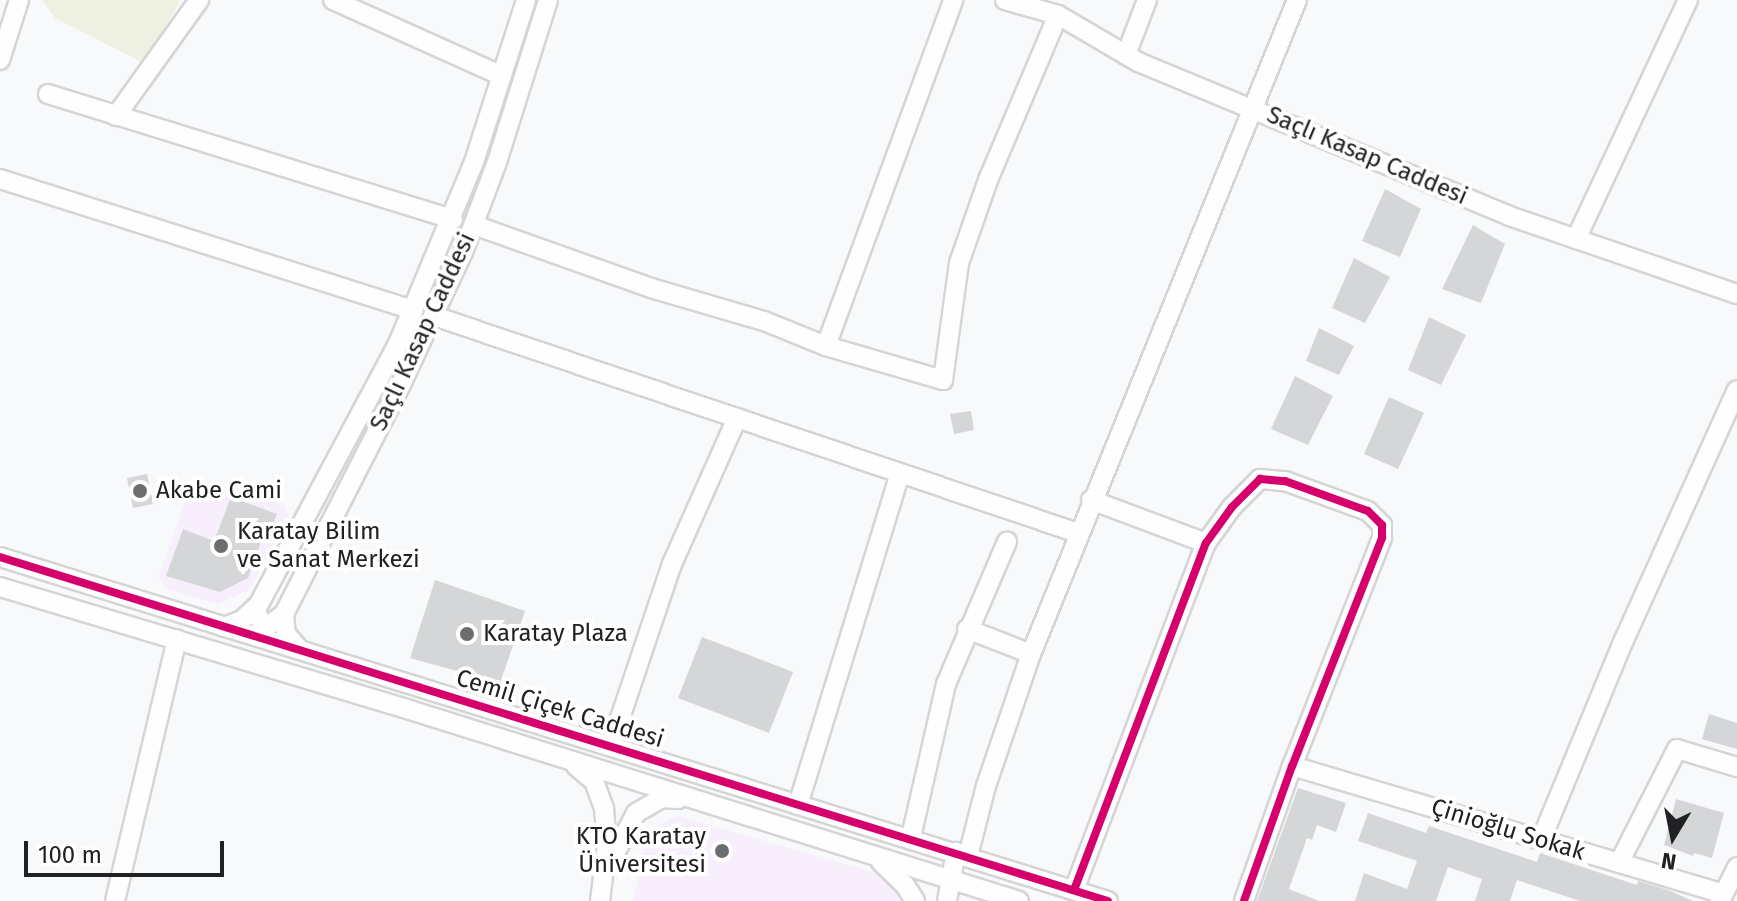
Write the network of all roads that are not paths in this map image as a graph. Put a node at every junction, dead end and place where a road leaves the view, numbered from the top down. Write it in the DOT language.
graph roads {
  1 [pos="19,0"];
  2 [pos="199,0"];
  3 [pos="333,0"];
  4 [pos="526,0"];
  5 [pos="548,0"];
  6 [pos="953,0"];
  7 [pos="1005,0"];
  8 [pos="1147,0"];
  9 [pos="1297,0"];
  10 [pos="1688,0"];
  11 [pos="1058,15"];
  12 [pos="1126,55"];
  13 [pos="0,60"];
  14 [pos="502,76"];
  15 [pos="48,94"];
  16 [pos="1254,109"];
  17 [pos="116,116"];
  18 [pos="0,179"];
  19 [pos="453,219"];
  20 [pos="474,225"];
  21 [pos="1576,239"];
  22 [pos="1737,294"];
  23 [pos="414,310"];
  24 [pos="434,316"];
  25 [pos="826,346"];
  26 [pos="1737,390"];
  27 [pos="737,418"];
  28 [pos="900,473"];
  29 [pos="1091,500"];
  30 [pos="1078,533"];
  31 [pos="1007,542"];
  32 [pos="1206,543"];
  33 [pos="0,557"];
  34 [pos="0,587"];
  35 [pos="255,610"];
  36 [pos="284,614"];
  37 [pos="224,627"];
  38 [pos="967,629"];
  39 [pos="177,639"];
  40 [pos="300,650"];
  41 [pos="1031,654"];
  42 [pos="611,745"];
  43 [pos="568,759"];
  44 [pos="1292,766"];
  45 [pos="1737,767"];
  46 [pos="701,801"];
  47 [pos="798,805"];
  48 [pos="911,837"];
  49 [pos="1541,840"];
  50 [pos="967,856"];
  51 [pos="876,858"];
  52 [pos="1619,863"];
  53 [pos="1737,867"];
  54 [pos="605,876"];
  55 [pos="951,881"];
  56 [pos="1074,890"];
  57 [pos="970,894"];
  58 [pos="1721,898"];
  59 [pos="115,901"];
  60 [pos="600,901"];
  61 [pos="915,901"];
  62 [pos="947,901"];
  63 [pos="1019,901"];
  64 [pos="1108,901"];
  65 [pos="1244,901"];
  1 -- 13 [label="street"];
  2 -- 17 [label="street"];
  3 -- 14 [label="street"];
  4 -- 14 [label="street, Saçlı Kasap Caddesi"];
  5 -- 20 [label="street, Saçlı Kasap Caddesi"];
  6 -- 25 [label="street"];
  7 -- 11 [label="street, Saçlı Kasap Caddesi"];
  8 -- 12 [label="street"];
  9 -- 16 [label="street"];
  10 -- 21 [label="street"];
  11 -- 12 [label="street, Saçlı Kasap Caddesi"];
  11 -- 25 [label="street"];
  12 -- 16 [label="street, Saçlı Kasap Caddesi"];
  14 -- 19 [label="street, Saçlı Kasap Caddesi"];
  15 -- 17 [label="street"];
  16 -- 21 [label="street, Saçlı Kasap Caddesi"];
  16 -- 29 [label="street"];
  17 -- 19 [label="street"];
  18 -- 23 [label="street"];
  19 -- 23 [label="street, Saçlı Kasap Caddesi"];
  20 -- 24 [label="street, Saçlı Kasap Caddesi"];
  20 -- 25 [label="street"];
  21 -- 22 [label="street, Saçlı Kasap Caddesi"];
  23 -- 35 [label="street, Saçlı Kasap Caddesi"];
  24 -- 27 [label="street"];
  24 -- 36 [label="street, Saçlı Kasap Caddesi"];
  26 -- 49 [label="street"];
  27 -- 28 [label="street"];
  27 -- 42 [label="street"];
  28 -- 30 [label="street"];
  28 -- 47 [label="street"];
  29 -- 30 [label="street"];
  29 -- 32 [label="street"];
  30 -- 41 [label="street"];
  31 -- 38 [label="street"];
  32 -- 44 [label="street"];
  32 -- 56 [label="street"];
  33 -- 37 [label="street, Cemil Çiçek Caddesi"];
  34 -- 39 [label="street, Cemil Çiçek Caddesi"];
  35 -- 36 [label="street"];
  35 -- 37 [label="street"];
  36 -- 40 [label="street"];
  37 -- 40 [label="street, Cemil Çiçek Caddesi"];
  38 -- 41 [label="street"];
  38 -- 48 [label="street"];
  39 -- 43 [label="street, Cemil Çiçek Caddesi"];
  39 -- 59 [label="street"];
  40 -- 42 [label="street, Cemil Çiçek Caddesi"];
  41 -- 50 [label="street"];
  42 -- 47 [label="street, Cemil Çiçek Caddesi"];
  43 -- 46 [label="street, Cemil Çiçek Caddesi"];
  43 -- 54 [label="street"];
  44 -- 49 [label="street, Çinioğlu Sokak"];
  44 -- 65 [label="street"];
  45 -- 52 [label="street"];
  46 -- 51 [label="street, Cemil Çiçek Caddesi"];
  46 -- 54 [label="street"];
  47 -- 48 [label="street, Cemil Çiçek Caddesi"];
  48 -- 50 [label="street, Cemil Çiçek Caddesi"];
  49 -- 52 [label="street, Çinioğlu Sokak"];
  50 -- 55 [label="street"];
  50 -- 56 [label="street, Cemil Çiçek Caddesi"];
  50 -- 57 [label="street"];
  51 -- 55 [label="street, Cemil Çiçek Caddesi"];
  51 -- 61 [label="street"];
  52 -- 58 [label="street, Çinioğlu Sokak"];
  53 -- 58 [label="street"];
  54 -- 60 [label="street"];
  55 -- 57 [label="street, Cemil Çiçek Caddesi"];
  55 -- 62 [label="street"];
  56 -- 64 [label="street, Cemil Çiçek Caddesi"];
  57 -- 63 [label="street, Cemil Çiçek Caddesi"];
}
